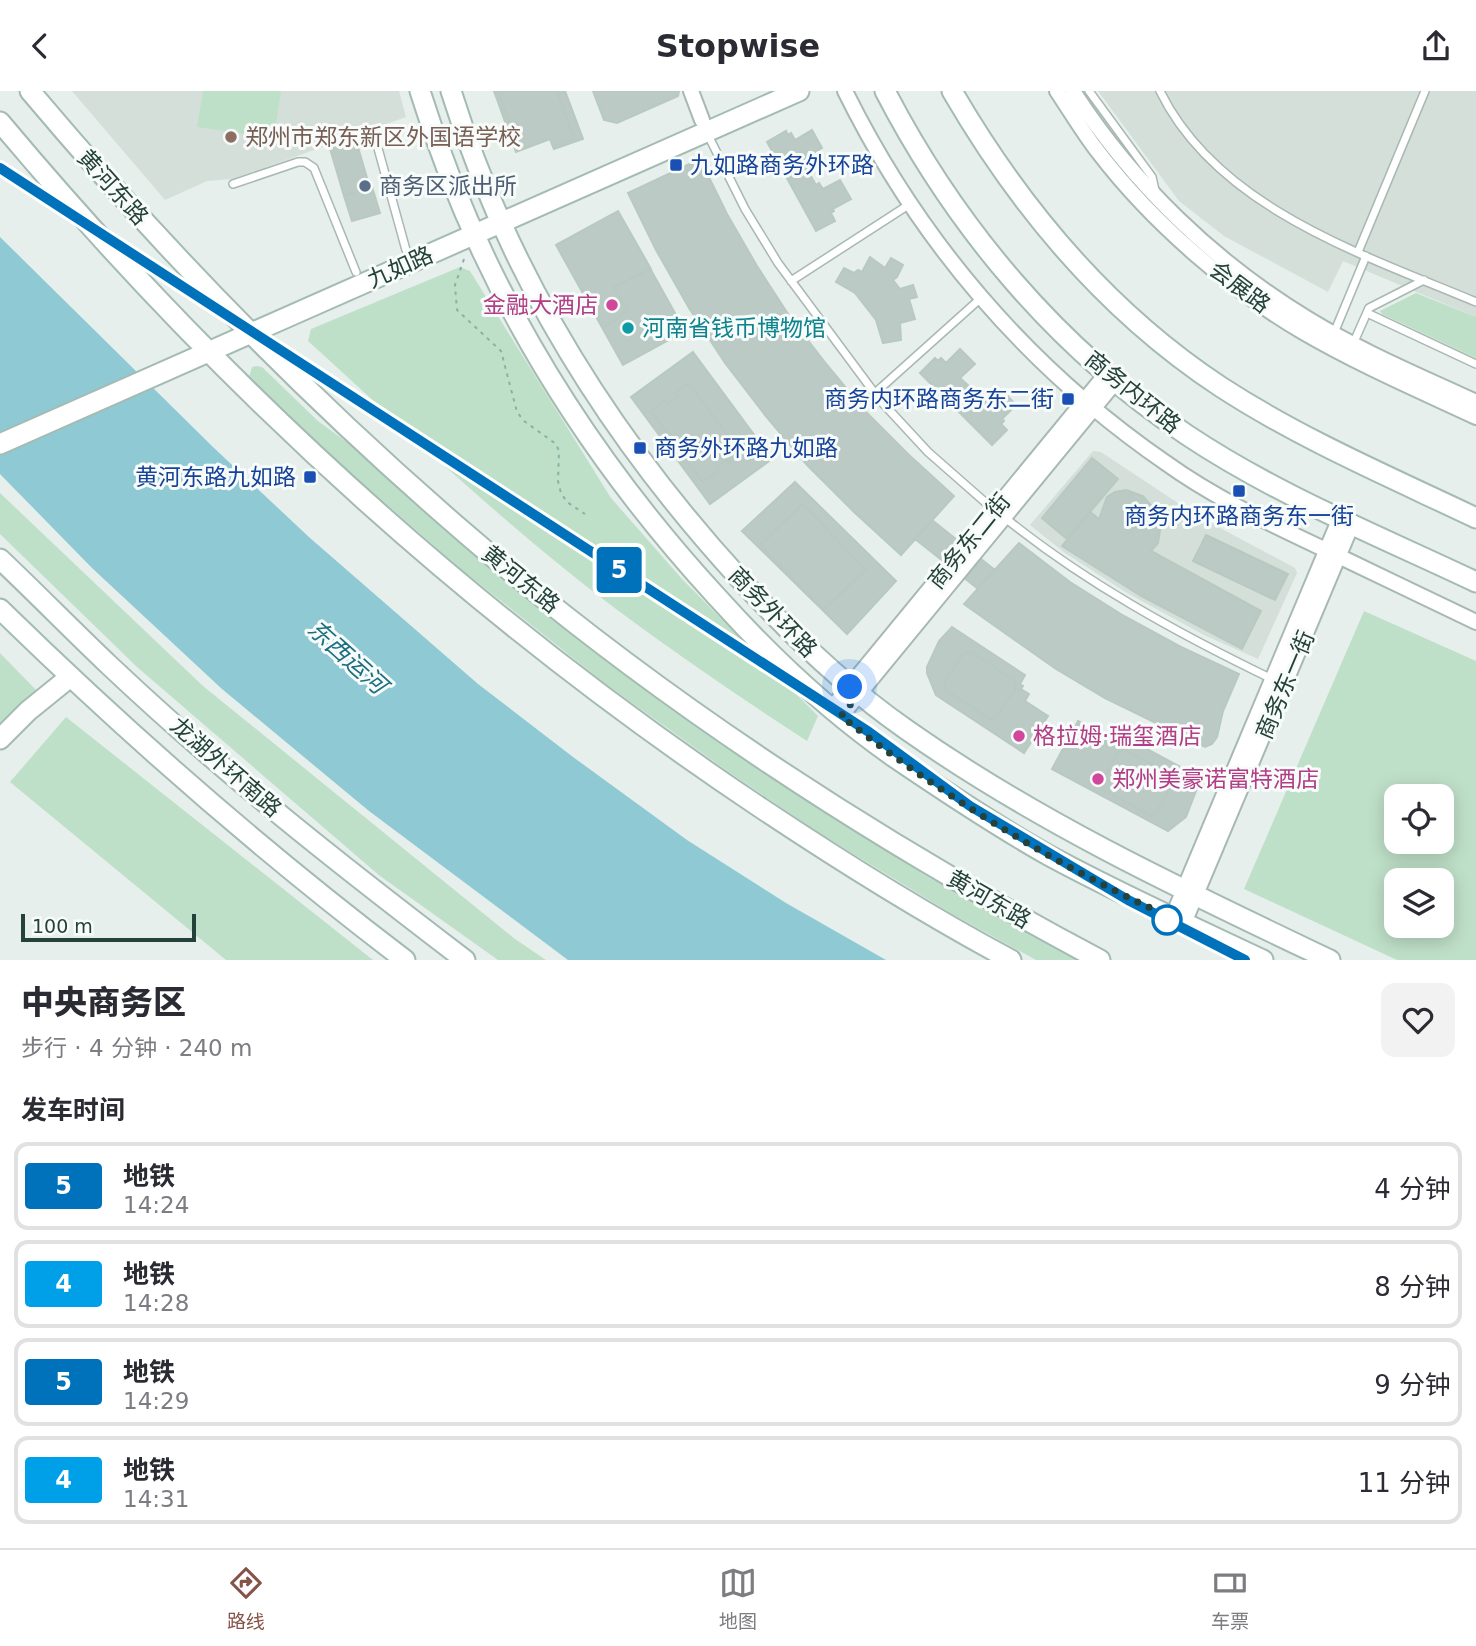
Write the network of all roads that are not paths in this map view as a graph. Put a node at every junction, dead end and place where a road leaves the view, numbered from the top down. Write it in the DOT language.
graph roads {
  1 [pos="30,91"];
  2 [pos="420,91"];
  3 [pos="451,91"];
  4 [pos="691,91"];
  5 [pos="767,91"];
  6 [pos="799,91"];
  7 [pos="845,91"];
  8 [pos="885,91"];
  9 [pos="952,91"];
  10 [pos="1057,91"];
  11 [pos="1073,91"];
  12 [pos="1089,91"];
  13 [pos="1160,91"];
  14 [pos="1425,91"];
  15 [pos="0,122"];
  16 [pos="705,126"];
  17 [pos="376,141"];
  18 [pos="233,184"];
  19 [pos="1157,198"];
  20 [pos="910,204"];
  21 [pos="497,217"];
  22 [pos="471,229"];
  23 [pos="406,250"];
  24 [pos="1358,252"];
  25 [pos="1366,256"];
  26 [pos="356,272"];
  27 [pos="1424,280"];
  28 [pos="791,281"];
  29 [pos="981,298"];
  30 [pos="1476,302"];
  31 [pos="1367,313"];
  32 [pos="247,327"];
  33 [pos="1334,333"];
  34 [pos="1353,344"];
  35 [pos="204,345"];
  36 [pos="1476,364"];
  37 [pos="158,366"];
  38 [pos="1111,377"];
  39 [pos="875,393"];
  40 [pos="1476,402"];
  41 [pos="1089,404"];
  42 [pos="1476,417"];
  43 [pos="0,429"];
  44 [pos="0,444"];
  45 [pos="999,514"];
  46 [pos="1476,518"];
  47 [pos="1346,521"];
  48 [pos="1332,553"];
  49 [pos="0,559"];
  50 [pos="1476,583"];
  51 [pos="0,609"];
  52 [pos="1476,622"];
  53 [pos="70,677"];
  54 [pos="1272,679"];
  55 [pos="854,690"];
  56 [pos="836,712"];
  57 [pos="0,739"];
  58 [pos="1190,892"];
  59 [pos="1178,921"];
  60 [pos="405,960"];
  61 [pos="465,960"];
  62 [pos="1011,960"];
  63 [pos="1100,960"];
  64 [pos="1263,960"];
  65 [pos="1330,960"];
  1 -- 32 [label="street, 黄河东路"];
  2 -- 22 [label="street, 商务外环路"];
  3 -- 21 [label="street, 商务外环路"];
  4 -- 16 [label="street"];
  5 -- 16 [label="street, 九如路"];
  6 -- 16 [label="street, 九如路"];
  7 -- 20 [label="street"];
  8 -- 38 [label="street, 商务内环路"];
  9 -- 46 [label="street"];
  10 -- 42 [label="street, 会展路"];
  11 -- 19 [label="street, 会展路"];
  12 -- 19 [label="lane"];
  13 -- 24 [label="lane"];
  14 -- 24 [label="lane"];
  15 -- 35 [label="street, 黄河东路"];
  16 -- 21 [label="street, 九如路"];
  16 -- 28 [label="lane"];
  17 -- 23 [label="lane"];
  18 -- 26 [label="lane"];
  19 -- 33 [label="street, 会展路"];
  20 -- 28 [label="lane"];
  20 -- 29 [label="street"];
  21 -- 22 [label="street, 九如路"];
  21 -- 55 [label="street, 商务外环路"];
  22 -- 23 [label="street, 九如路"];
  22 -- 32 [label="street, 九如路"];
  22 -- 56 [label="street, 商务外环路"];
  23 -- 26 [label="street, 九如路"];
  24 -- 25 [label="lane"];
  25 -- 27 [label="lane"];
  25 -- 33 [label="lane"];
  26 -- 32 [label="street, 九如路"];
  27 -- 30 [label="lane"];
  27 -- 31 [label="lane"];
  28 -- 39 [label="lane"];
  29 -- 39 [label="lane"];
  29 -- 41 [label="street"];
  31 -- 34 [label="lane"];
  31 -- 36 [label="lane"];
  32 -- 35 [label="street, 九如路"];
  32 -- 63 [label="street, 黄河东路"];
  33 -- 34 [label="street, 会展路"];
  34 -- 40 [label="street, 会展路"];
  35 -- 37 [label="street, 九如路"];
  35 -- 62 [label="street, 黄河东路"];
  37 -- 43 [label="street, 九如路"];
  37 -- 44 [label="street, 九如路"];
  38 -- 41 [label="street, 商务东二街"];
  38 -- 47 [label="street, 商务内环路"];
  39 -- 45 [label="lane"];
  41 -- 45 [label="street, 商务东二街"];
  41 -- 48 [label="street"];
  45 -- 54 [label="lane"];
  45 -- 55 [label="street, 商务东二街"];
  47 -- 48 [label="street, 商务东一街"];
  47 -- 50 [label="street, 商务内环路"];
  48 -- 52 [label="street"];
  48 -- 54 [label="street, 商务东一街"];
  48 -- 58 [label="street, 商务东一街"];
  49 -- 61 [label="street, 龙湖外环南路"];
  51 -- 53 [label="street, 龙湖外环南路"];
  53 -- 57 [label="street"];
  53 -- 60 [label="street, 龙湖外环南路"];
  54 -- 58 [label="street, 商务东一街"];
  55 -- 56 [label="street, 商务东二街"];
  55 -- 58 [label="street, 商务外环路"];
  56 -- 59 [label="street, 商务外环路"];
  58 -- 59 [label="street, 商务东一街"];
  58 -- 65 [label="street, 商务外环路"];
  59 -- 64 [label="street, 商务外环路"];
}
